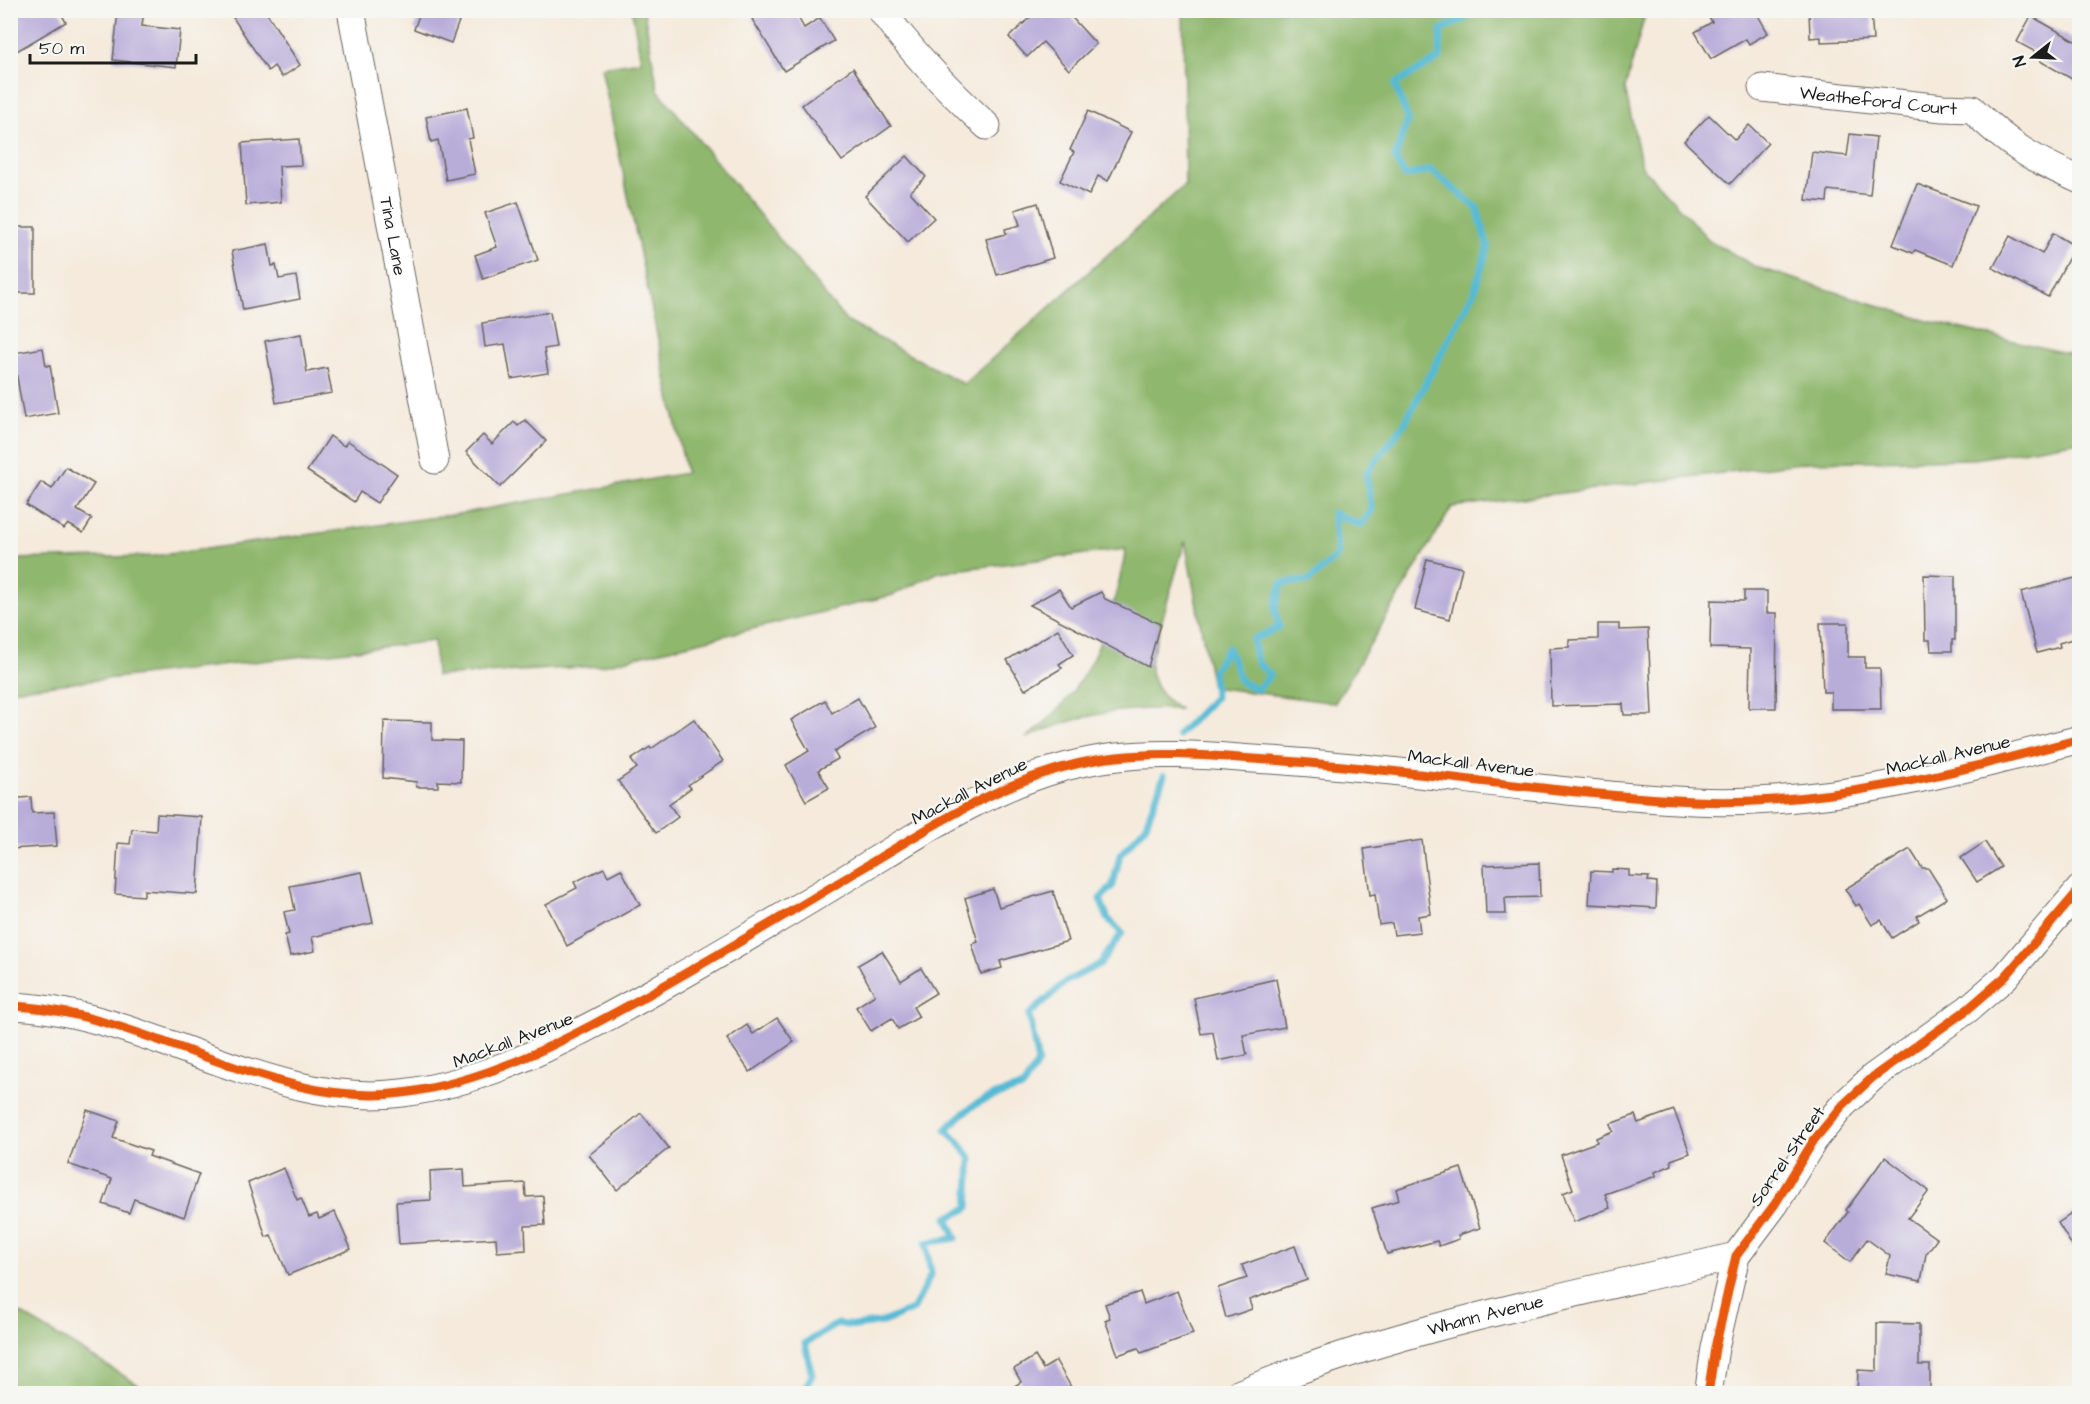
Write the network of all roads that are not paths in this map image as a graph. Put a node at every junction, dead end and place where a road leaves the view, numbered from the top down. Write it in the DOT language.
graph roads {
  1 [pos="351,10"];
  2 [pos="881,10"];
  3 [pos="1762,88"];
  4 [pos="987,126"];
  5 [pos="2079,180"];
  6 [pos="435,460"];
  7 [pos="2079,739"];
  8 [pos="2079,889"];
  9 [pos="10,1006"];
  10 [pos="1736,1256"];
  11 [pos="1238,1394"];
  12 [pos="1708,1394"];
  1 -- 6 [label="street, Tina Lane"];
  2 -- 4 [label="street"];
  3 -- 5 [label="street, Weatheford Court"];
  7 -- 9 [label="street, Mackall Avenue"];
  8 -- 10 [label="street, Sorrel Street"];
  10 -- 11 [label="street, Whann Avenue"];
  10 -- 12 [label="street, Sorrel Street"];
}
